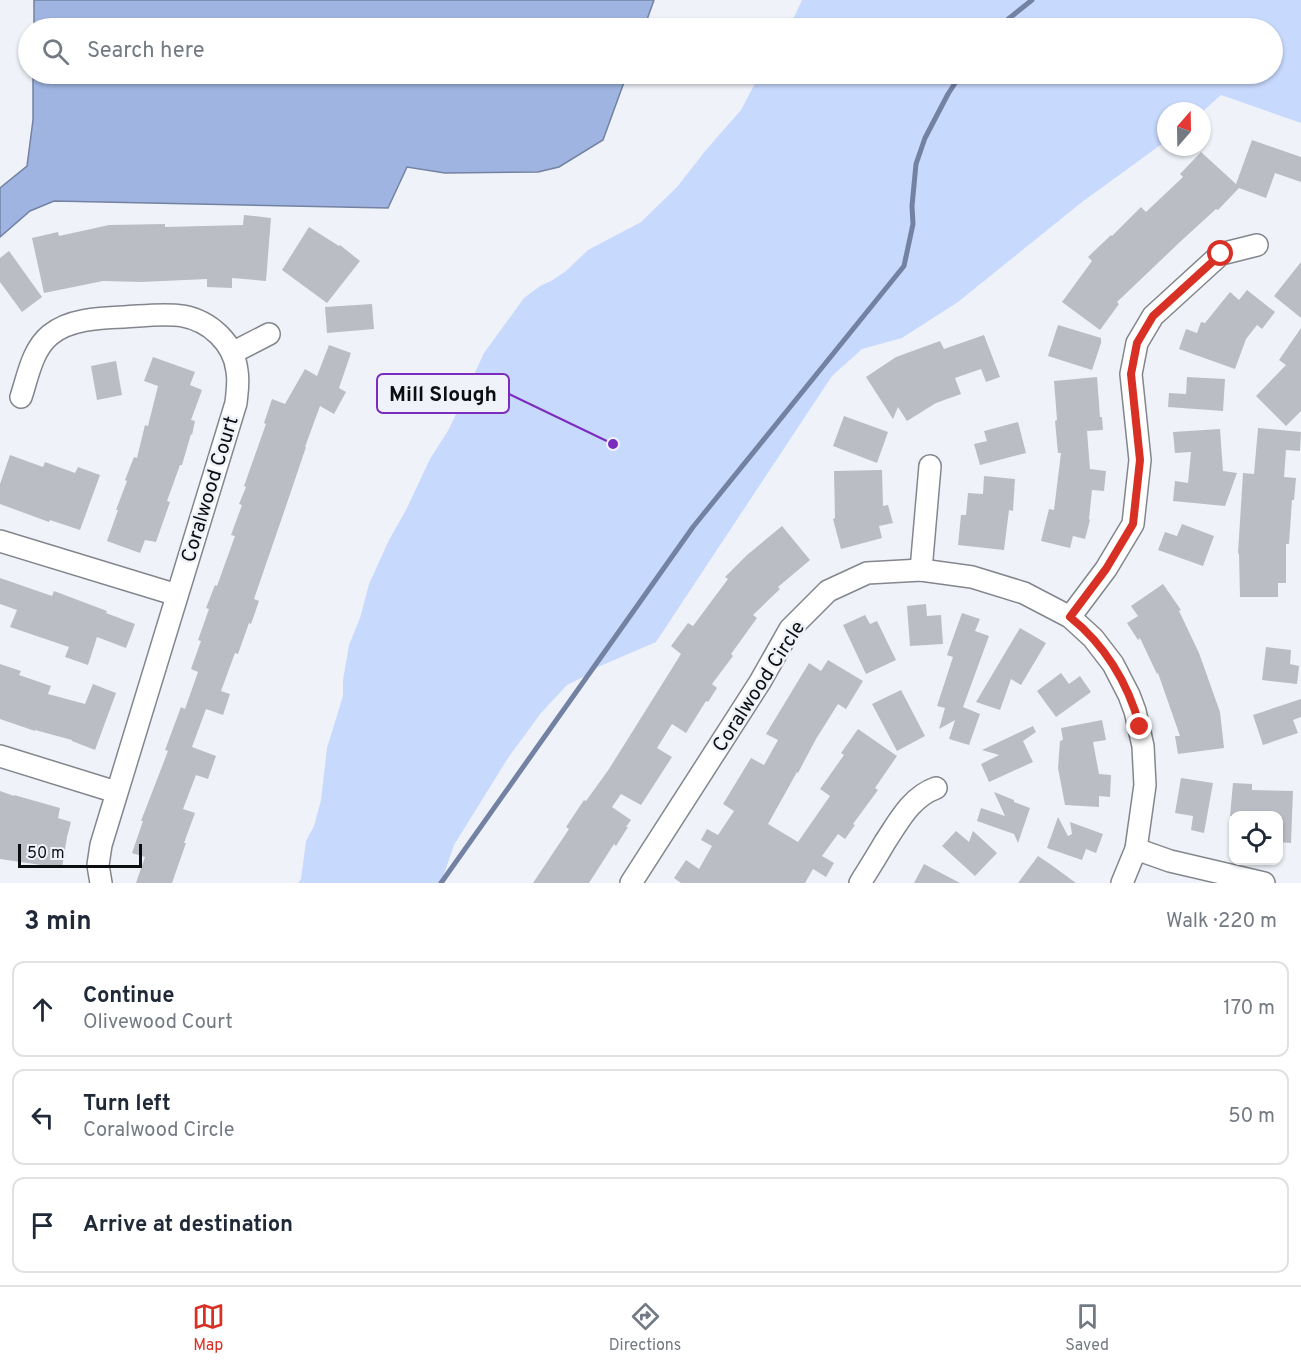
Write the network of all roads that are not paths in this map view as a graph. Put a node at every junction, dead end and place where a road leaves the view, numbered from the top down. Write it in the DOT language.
graph roads {
  1 [pos="1257,245"];
  2 [pos="269,334"];
  3 [pos="232,352"];
  4 [pos="21,397"];
  5 [pos="930,466"];
  6 [pos="0,541"];
  7 [pos="921,570"];
  8 [pos="177,595"];
  9 [pos="1070,617"];
  10 [pos="0,756"];
  11 [pos="936,788"];
  12 [pos="116,792"];
  13 [pos="1136,849"];
  14 [pos="101,883"];
  15 [pos="631,883"];
  16 [pos="860,883"];
  17 [pos="1122,883"];
  18 [pos="1264,883"];
  1 -- 9 [label="street"];
  2 -- 3 [label="street"];
  3 -- 4 [label="street"];
  3 -- 8 [label="street, Coralwood Court"];
  5 -- 7 [label="street"];
  6 -- 8 [label="street"];
  7 -- 9 [label="street, Coralwood Circle"];
  7 -- 15 [label="street, Coralwood Circle"];
  8 -- 12 [label="street, Coralwood Court"];
  9 -- 13 [label="street, Coralwood Circle"];
  10 -- 12 [label="street"];
  11 -- 16 [label="street"];
  12 -- 14 [label="street, Coralwood Court"];
  13 -- 17 [label="street, Coralwood Circle"];
  13 -- 18 [label="street"];
}
